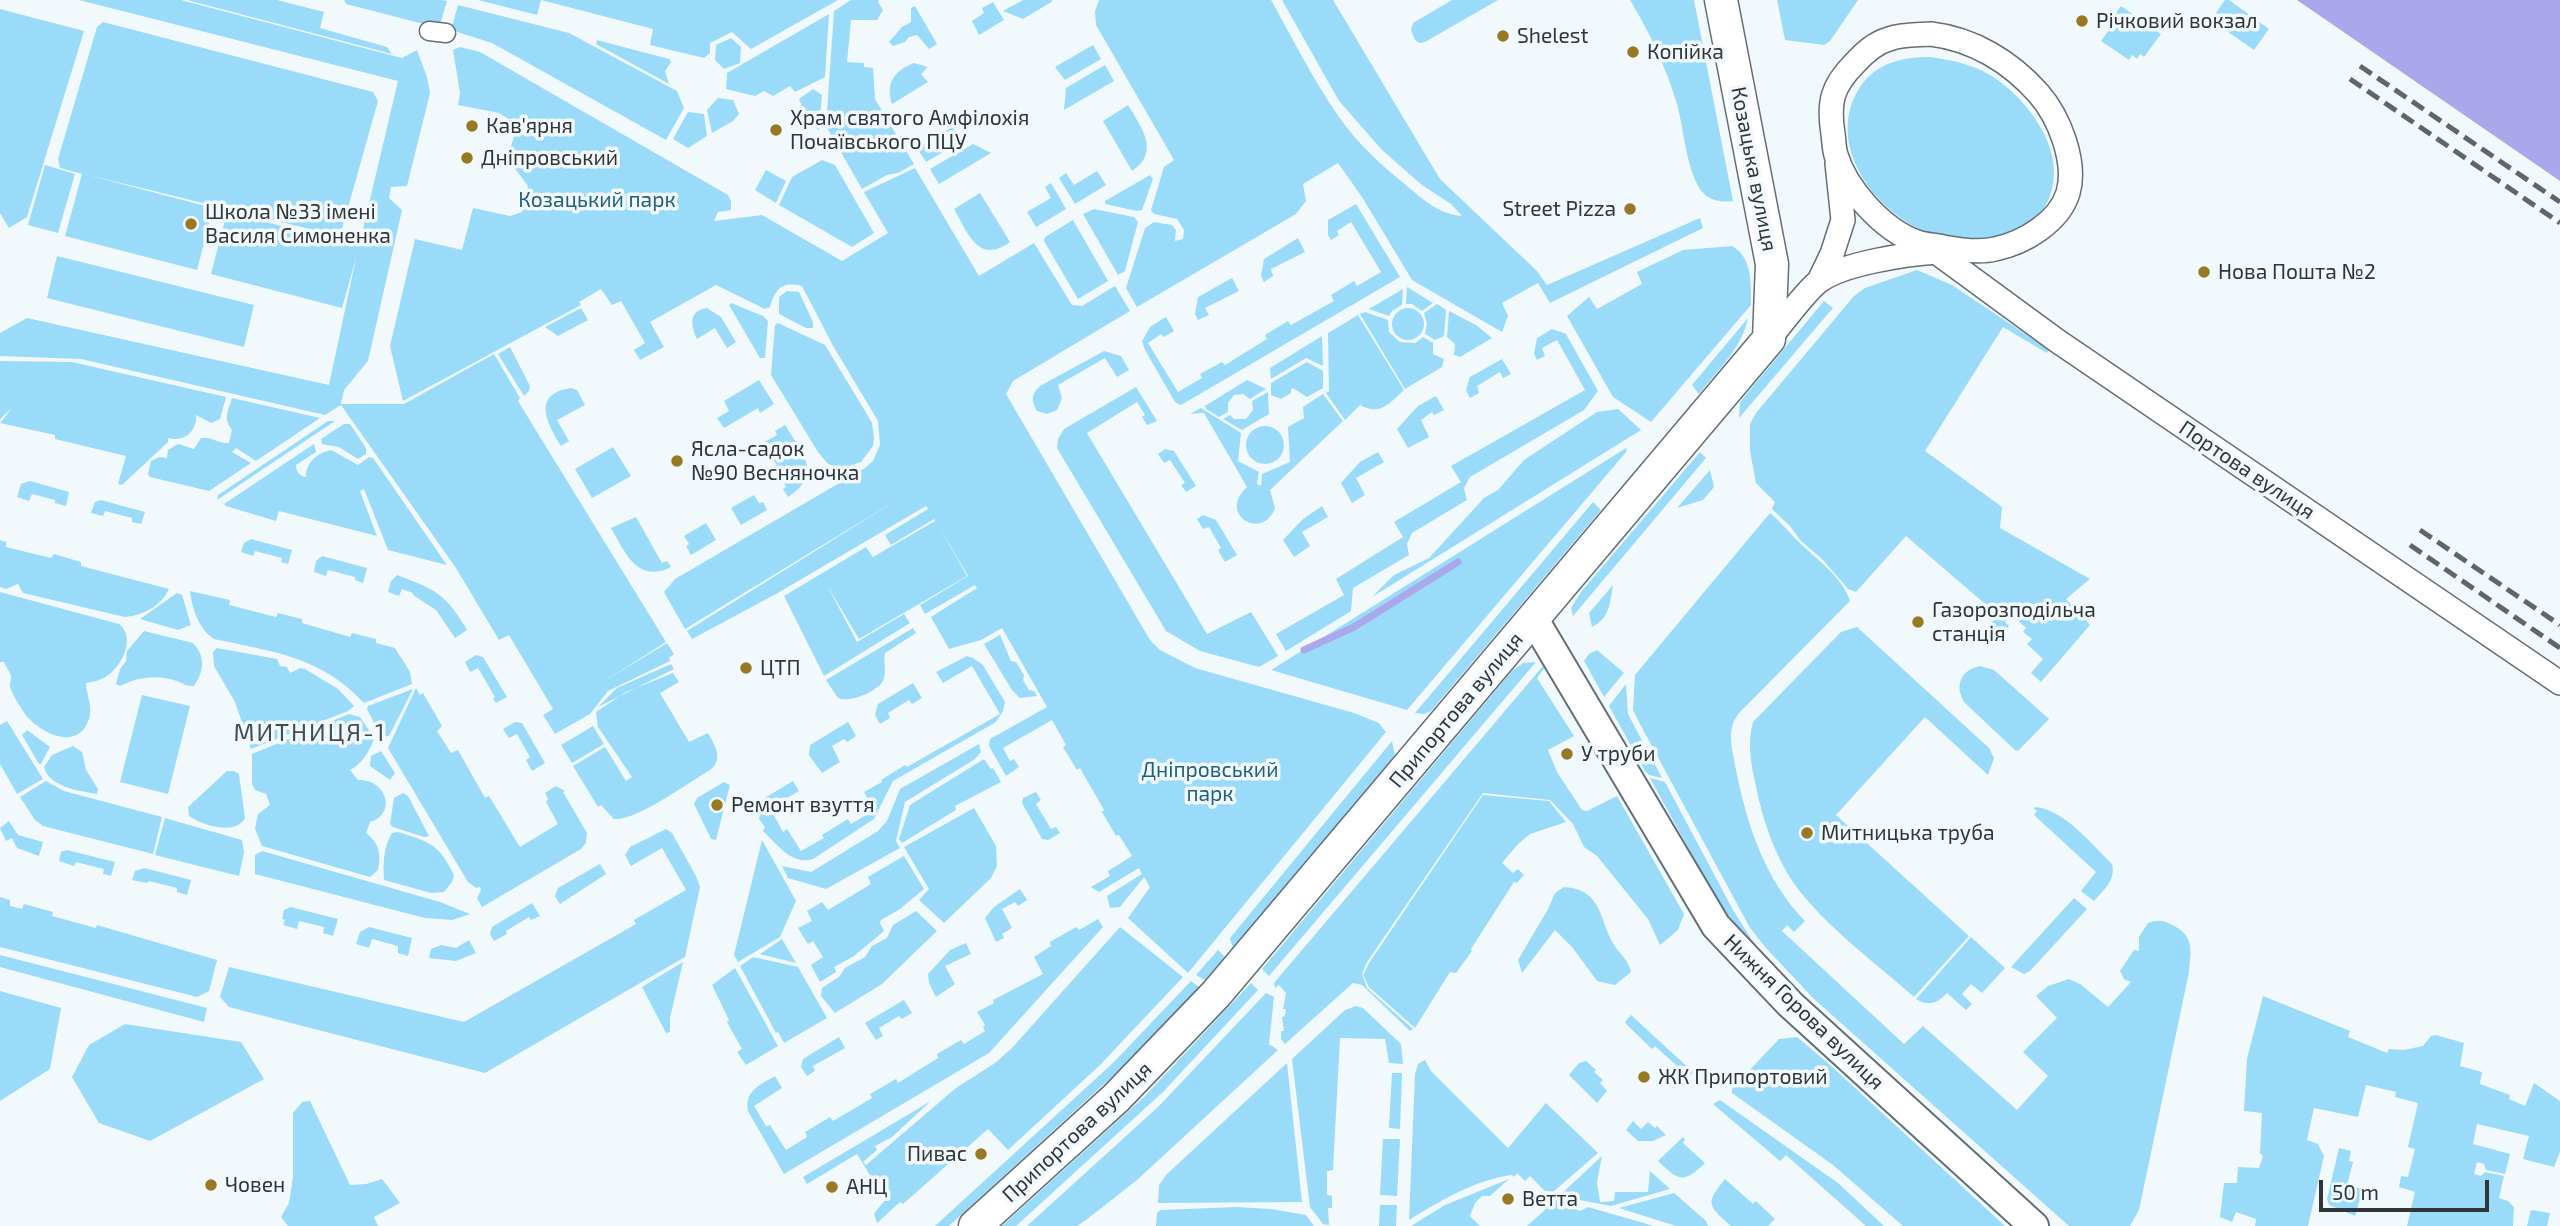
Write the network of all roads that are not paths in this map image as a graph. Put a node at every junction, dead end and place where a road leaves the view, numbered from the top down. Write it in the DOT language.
graph roads {
  1 [pos="1721,0"];
  2 [pos="1836,156"];
  3 [pos="1947,251"];
  4 [pos="1819,281"];
  5 [pos="1769,339"];
  6 [pos="1533,618"];
  7 [pos="2560,683"];
  8 [pos="975,1226"];
  9 [pos="2034,1226"];
  1 -- 5 [label="main road, Козацька вулиця"];
  2 -- 3 [label="street, Припортова вулиця"];
  2 -- 3 [label="street, Припортова вулиця"];
  2 -- 4 [label="street"];
  3 -- 4 [label="street, Припортова вулиця"];
  3 -- 7 [label="street, Портова вулиця"];
  4 -- 5 [label="street, Припортова вулиця"];
  5 -- 6 [label="main road, Припортова вулиця"];
  6 -- 8 [label="main road, Припортова вулиця"];
  6 -- 9 [label="street, Нижня Горова вулиця"];
}
